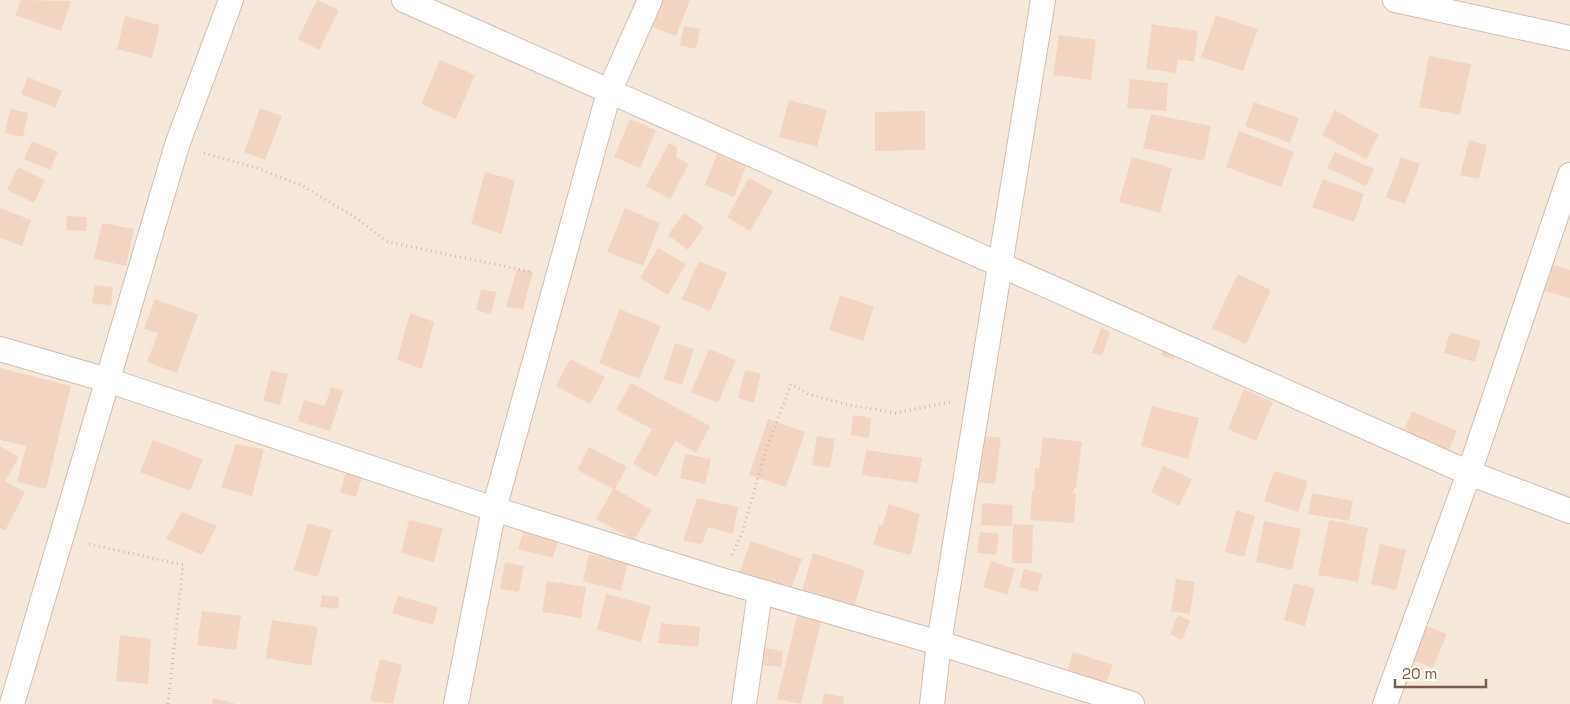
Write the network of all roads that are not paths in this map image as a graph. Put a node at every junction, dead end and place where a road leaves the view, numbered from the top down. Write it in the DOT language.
graph roads {
  1 [pos="231,0"];
  2 [pos="404,0"];
  3 [pos="650,0"];
  4 [pos="1043,0"];
  5 [pos="1395,0"];
  6 [pos="1570,38"];
  7 [pos="609,92"];
  8 [pos="1570,175"];
  9 [pos="1000,267"];
  10 [pos="0,349"];
  11 [pos="107,380"];
  12 [pos="1468,474"];
  13 [pos="494,509"];
  14 [pos="1570,511"];
  15 [pos="760,592"];
  16 [pos="939,643"];
  17 [pos="12,704"];
  18 [pos="456,704"];
  19 [pos="744,704"];
  20 [pos="932,704"];
  21 [pos="1132,704"];
  22 [pos="1385,704"];
  1 -- 11 [label="street"];
  2 -- 7 [label="street"];
  3 -- 7 [label="street"];
  4 -- 9 [label="street"];
  5 -- 6 [label="street"];
  7 -- 9 [label="street"];
  7 -- 13 [label="street"];
  8 -- 12 [label="street"];
  9 -- 12 [label="street"];
  9 -- 16 [label="street"];
  10 -- 11 [label="street"];
  11 -- 13 [label="street"];
  11 -- 17 [label="street"];
  12 -- 14 [label="street"];
  12 -- 22 [label="street"];
  13 -- 15 [label="street"];
  13 -- 18 [label="street"];
  15 -- 16 [label="street"];
  15 -- 19 [label="street"];
  16 -- 20 [label="street"];
  16 -- 21 [label="street"];
}
